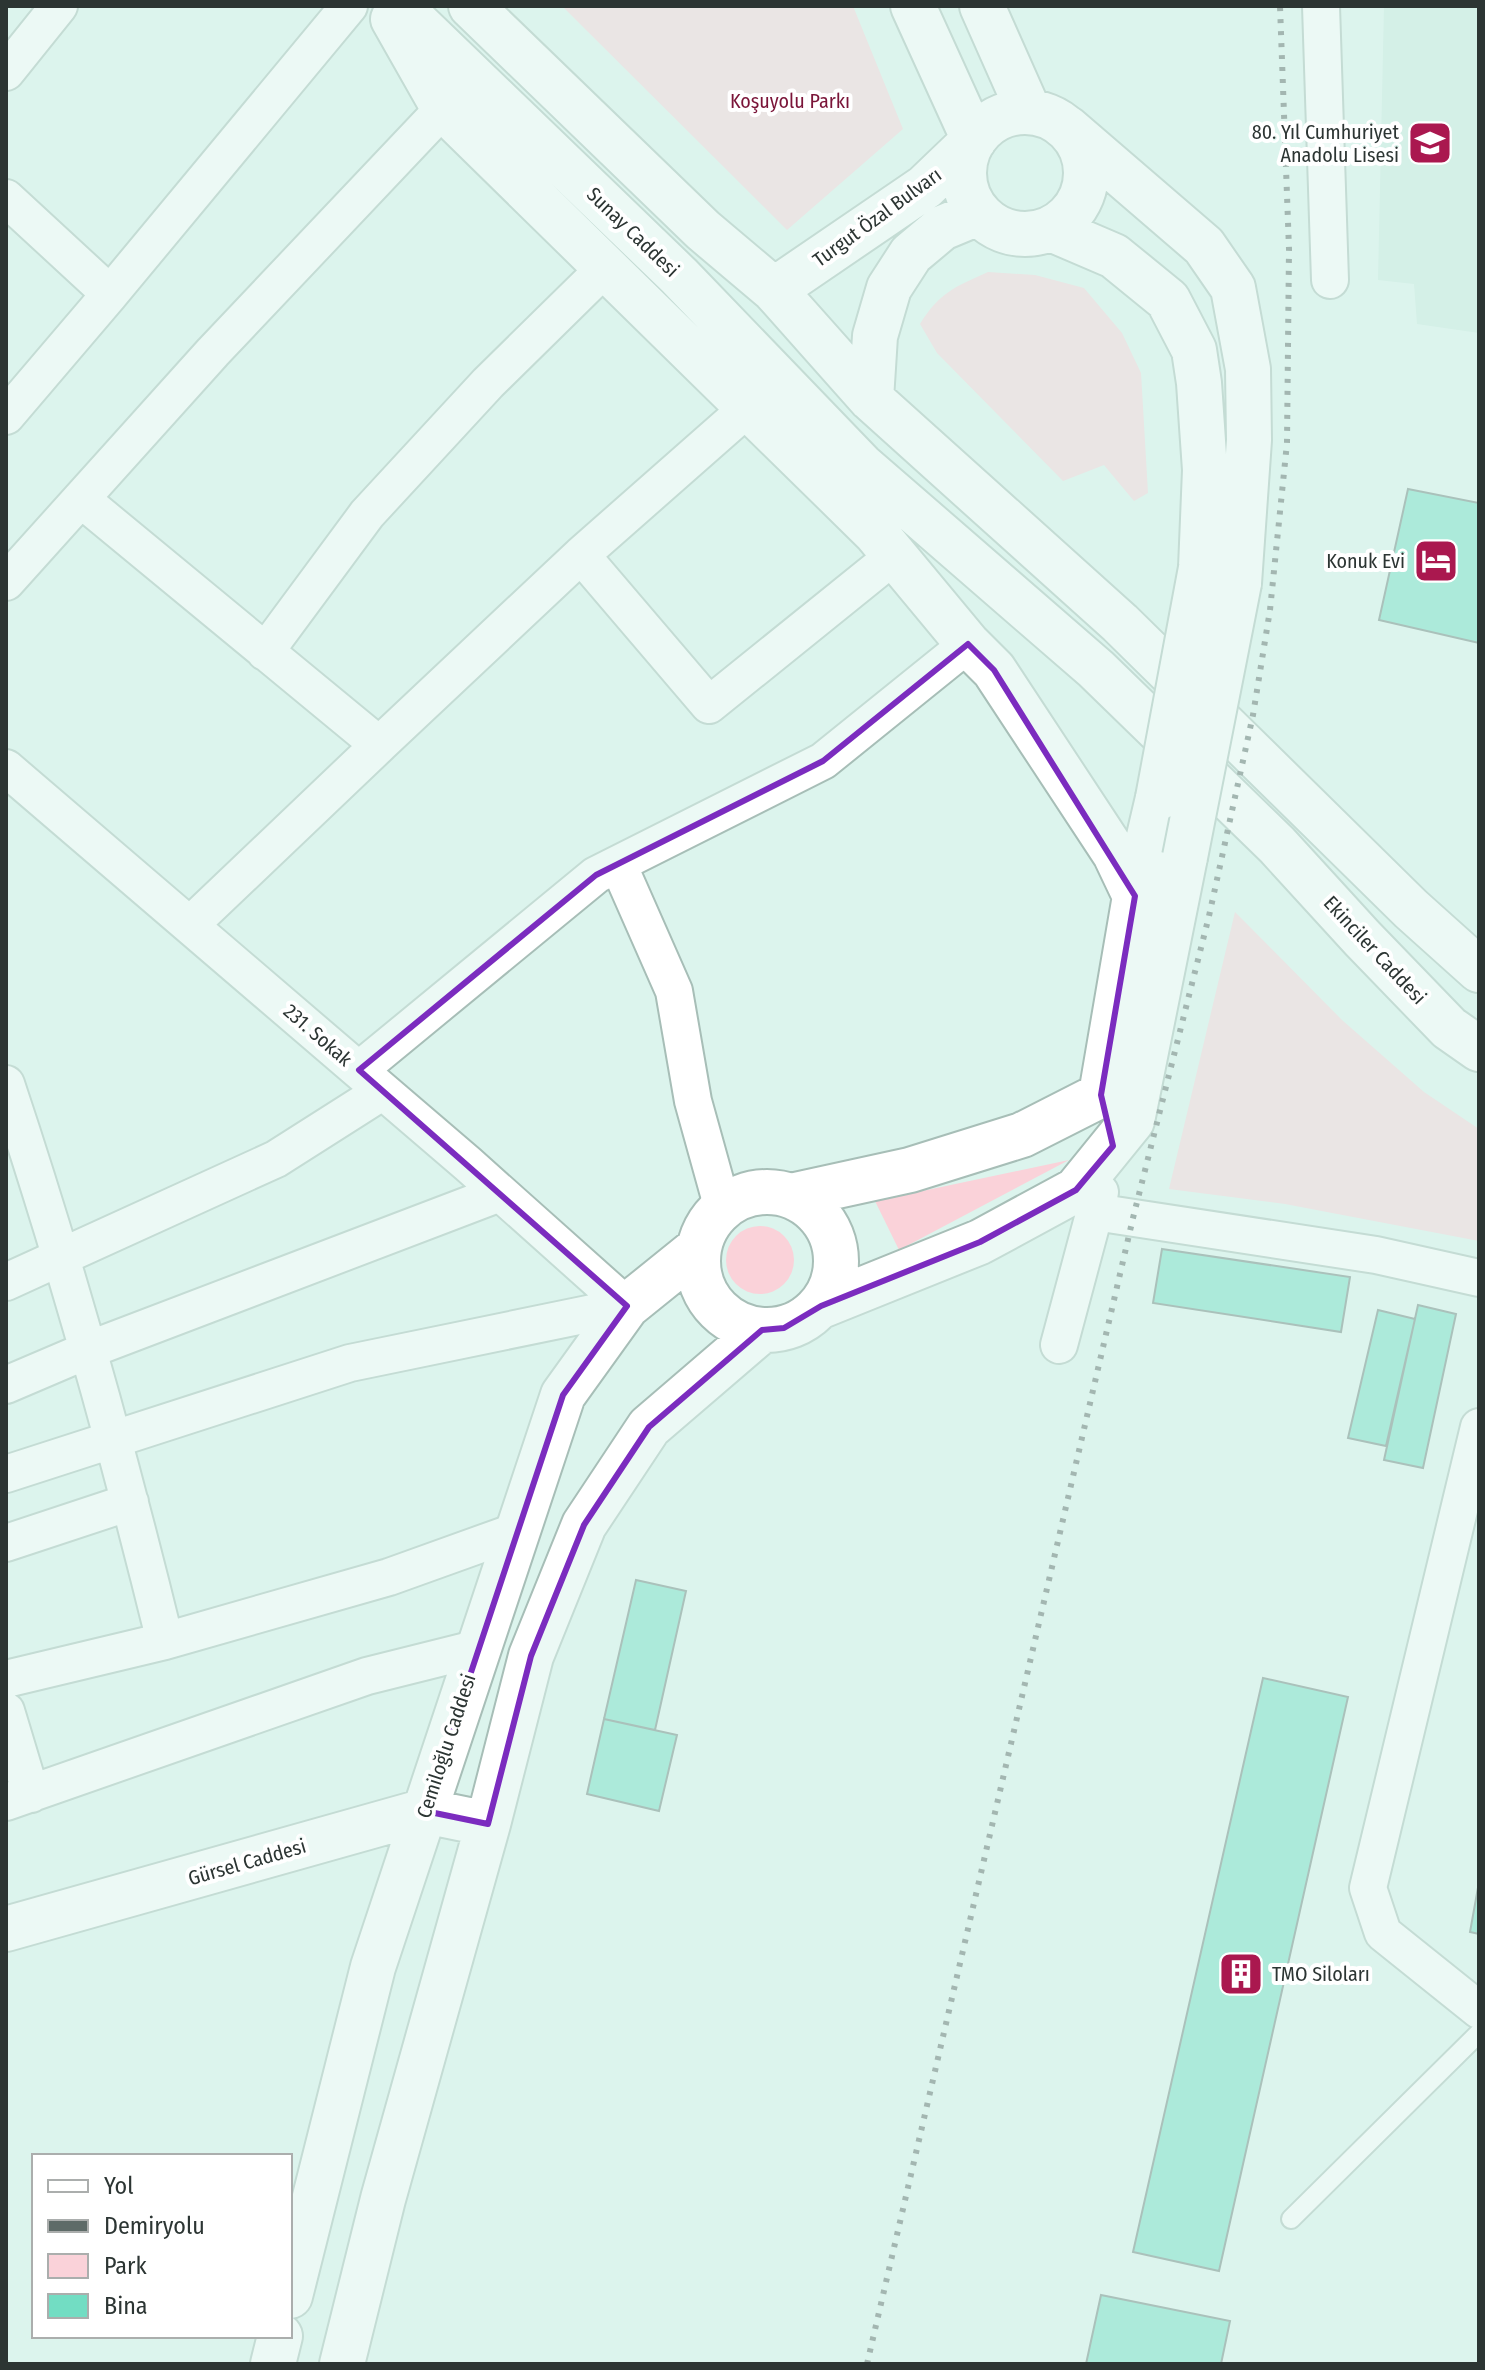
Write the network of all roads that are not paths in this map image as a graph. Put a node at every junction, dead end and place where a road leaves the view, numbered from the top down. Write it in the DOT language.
graph roads {
  1 [pos="59,6"];
  2 [pos="349,6"];
  3 [pos="386,6"];
  4 [pos="399,6"];
  5 [pos="471,6"];
  6 [pos="913,6"];
  7 [pos="982,6"];
  8 [pos="1321,6"];
  9 [pos="6,72"];
  10 [pos="473,78"];
  11 [pos="444,109"];
  12 [pos="1048,120"];
  13 [pos="974,140"];
  14 [pos="6,198"];
  15 [pos="978,213"];
  16 [pos="1051,229"];
  17 [pos="606,267"];
  18 [pos="1330,280"];
  19 [pos="774,290"];
  20 [pos="110,294"];
  21 [pos="871,399"];
  22 [pos="749,407"];
  23 [pos="6,416"];
  24 [pos="81,499"];
  25 [pos="581,555"];
  26 [pos="895,555"];
  27 [pos="1220,576"];
  28 [pos="6,582"];
  29 [pos="968,644"];
  30 [pos="265,652"];
  31 [pos="379,745"];
  32 [pos="6,768"];
  33 [pos="1277,845"];
  34 [pos="618,864"];
  35 [pos="1135,896"];
  36 [pos="190,925"];
  37 [pos="1479,970"];
  38 [pos="1479,1049"];
  39 [pos="371,1080"];
  40 [pos="6,1084"];
  41 [pos="1101,1095"];
  42 [pos="1113,1146"];
  43 [pos="19,1172"];
  44 [pos="500,1193"];
  45 [pos="791,1196"];
  46 [pos="723,1209"];
  47 [pos="1095,1212"];
  48 [pos="699,1248"];
  49 [pos="60,1259"];
  50 [pos="1479,1278"];
  51 [pos="6,1282"];
  52 [pos="627,1306"];
  53 [pos="821,1306"];
  54 [pos="762,1330"];
  55 [pos="1059,1345"];
  56 [pos="88,1350"];
  57 [pos="6,1385"];
  58 [pos="1479,1427"];
  59 [pos="113,1439"];
  60 [pos="6,1474"];
  61 [pos="130,1502"];
  62 [pos="517,1531"];
  63 [pos="6,1543"];
  64 [pos="165,1641"];
  65 [pos="479,1648"];
  66 [pos="6,1679"];
  67 [pos="6,1711"];
  68 [pos="18,1798"];
  69 [pos="425,1811"];
  70 [pos="488,1824"];
  71 [pos="6,1929"];
  72 [pos="1479,2010"];
  73 [pos="1479,2033"];
  74 [pos="1291,2219"];
  75 [pos="292,2288"];
  76 [pos="280,2338"];
  77 [pos="273,2364"];
  78 [pos="342,2364"];
  1 -- 9 [label="street"];
  2 -- 20 [label="street"];
  3 -- 11 [label="main road"];
  4 -- 10 [label="main road, Sunay Caddesi"];
  5 -- 19 [label="main road"];
  6 -- 13 [label="main road"];
  7 -- 12 [label="main road"];
  8 -- 18 [label="street"];
  10 -- 11 [label="street"];
  10 -- 33 [label="main road, Sunay Caddesi"];
  11 -- 17 [label="main road"];
  11 -- 24 [label="street"];
  12 -- 13 [label="main road, Turgut Özal Bulvarı"];
  12 -- 16 [label="main road"];
  12 -- 27 [label="main road"];
  13 -- 15 [label="main road"];
  13 -- 19 [label="main road, Turgut Özal Bulvarı"];
  14 -- 20 [label="street"];
  15 -- 16 [label="main road"];
  15 -- 21 [label="main road"];
  16 -- 27 [label="main road"];
  17 -- 22 [label="main road"];
  17 -- 30 [label="street"];
  19 -- 21 [label="main road"];
  20 -- 23 [label="street"];
  21 -- 37 [label="main road"];
  22 -- 25 [label="street"];
  22 -- 26 [label="main road"];
  24 -- 28 [label="street"];
  24 -- 30 [label="street"];
  25 -- 26 [label="street"];
  25 -- 31 [label="street"];
  26 -- 29 [label="main road"];
  27 -- 35 [label="main road, bridge"];
  27 -- 42 [label="main road, bridge"];
  29 -- 34 [label="street"];
  29 -- 35 [label="main road"];
  30 -- 31 [label="street"];
  31 -- 36 [label="street"];
  32 -- 36 [label="street, 231. Sokak"];
  33 -- 38 [label="main road, Ekinciler Caddesi"];
  34 -- 39 [label="street"];
  34 -- 46 [label="street"];
  35 -- 41 [label="main road"];
  36 -- 39 [label="street, 231. Sokak"];
  39 -- 44 [label="street, 231. Sokak"];
  39 -- 49 [label="street"];
  40 -- 43 [label="street"];
  41 -- 42 [label="street"];
  41 -- 45 [label="main road"];
  42 -- 47 [label="street"];
  42 -- 53 [label="main road"];
  43 -- 49 [label="street"];
  44 -- 52 [label="street, 231. Sokak"];
  44 -- 56 [label="street"];
  45 -- 46 [label="main road"];
  45 -- 53 [label="main road"];
  46 -- 48 [label="main road"];
  47 -- 50 [label="street"];
  47 -- 55 [label="street"];
  48 -- 52 [label="main road, Cemiloğlu Caddesi"];
  48 -- 54 [label="main road"];
  49 -- 51 [label="street"];
  49 -- 56 [label="street"];
  52 -- 59 [label="street"];
  52 -- 62 [label="main road, Cemiloğlu Caddesi"];
  53 -- 54 [label="main road"];
  54 -- 70 [label="main road"];
  56 -- 57 [label="street"];
  56 -- 59 [label="street"];
  58 -- 72 [label="street"];
  59 -- 60 [label="street"];
  59 -- 61 [label="street"];
  61 -- 63 [label="street"];
  61 -- 64 [label="street"];
  62 -- 64 [label="street"];
  62 -- 65 [label="main road, Cemiloğlu Caddesi"];
  64 -- 66 [label="street"];
  65 -- 68 [label="street"];
  65 -- 69 [label="main road, Cemiloğlu Caddesi"];
  67 -- 68 [label="street"];
  69 -- 70 [label="main road, Gürsel Caddesi"];
  69 -- 71 [label="main road, Gürsel Caddesi"];
  69 -- 75 [label="main road, Cemiloğlu Caddesi"];
  70 -- 78 [label="main road"];
  73 -- 74 [label="lane"];
  76 -- 77 [label="main road"];
}
